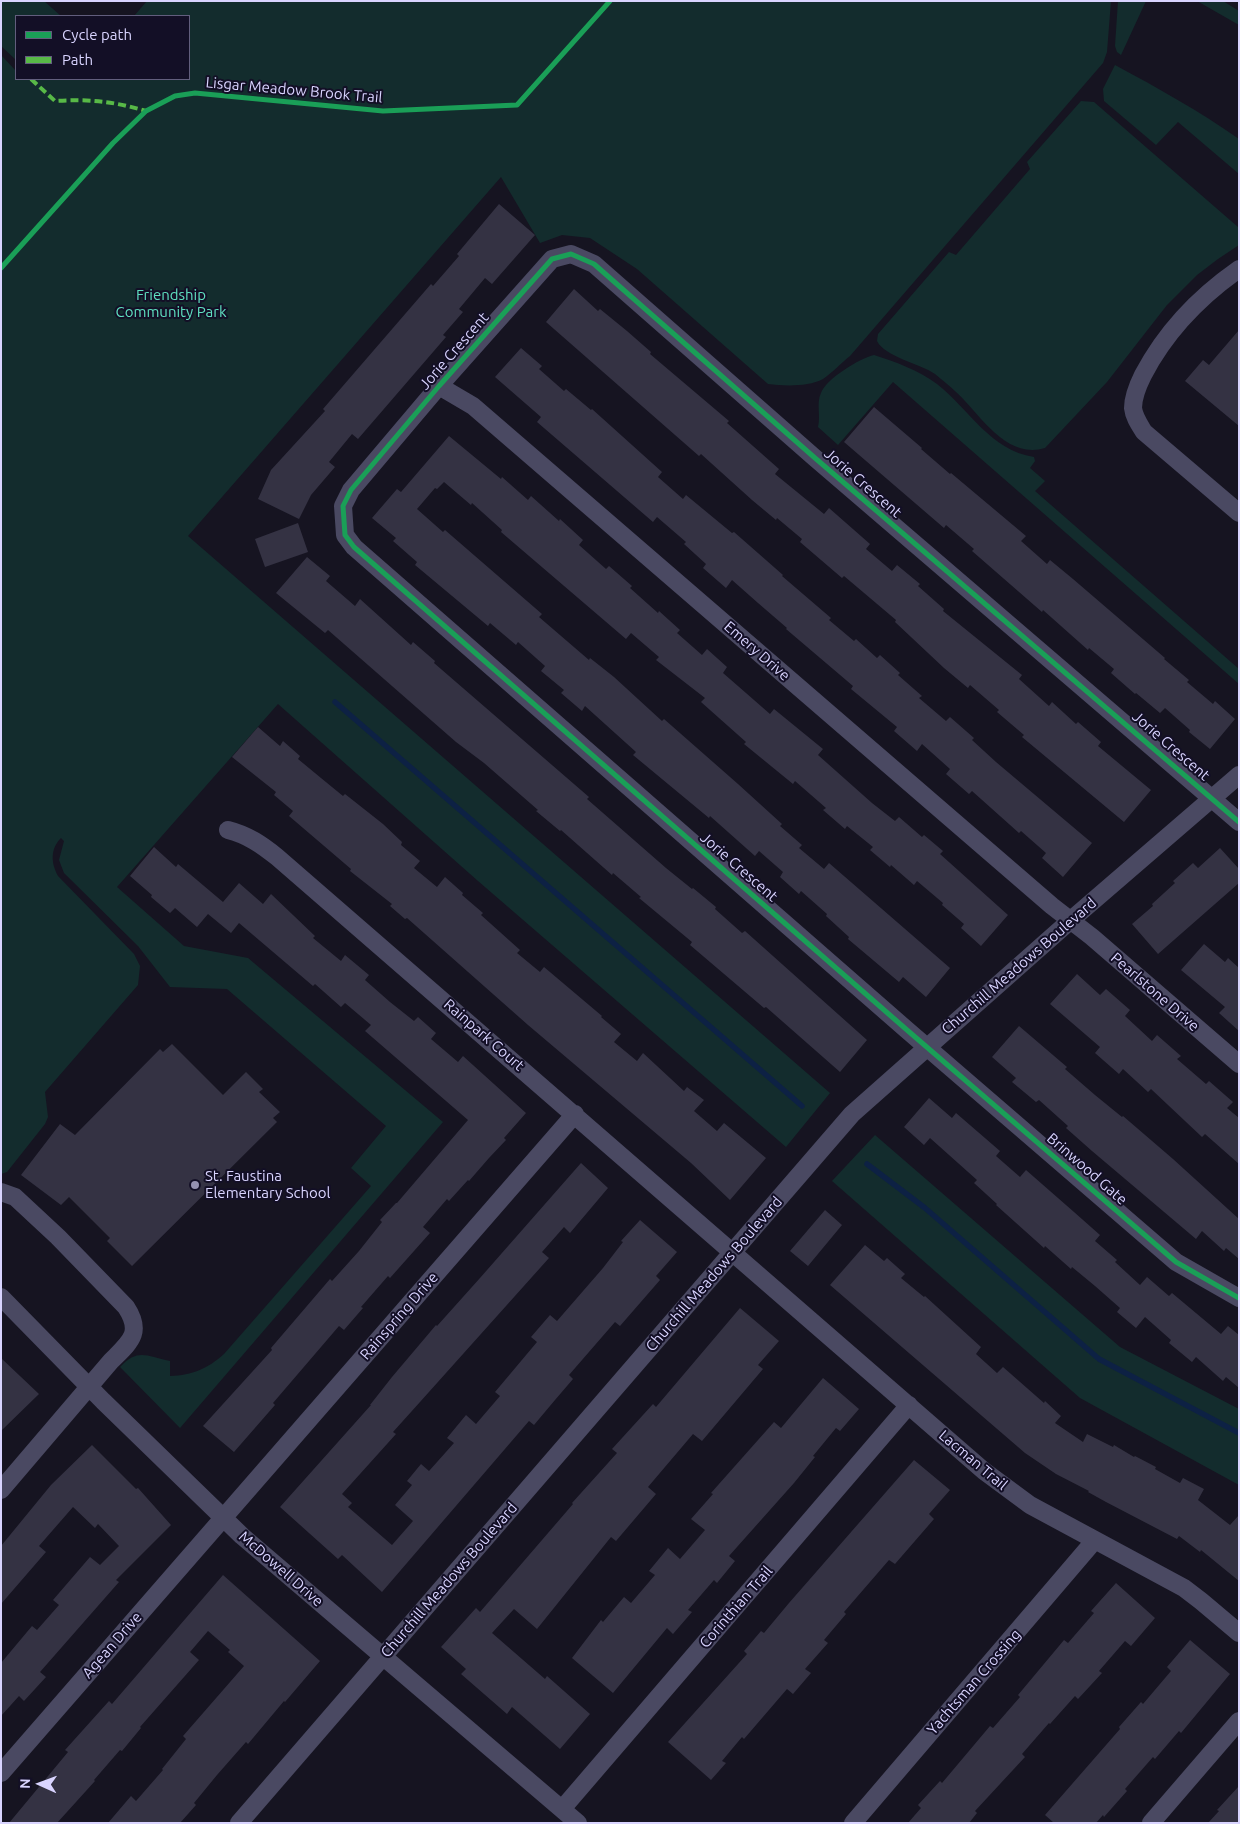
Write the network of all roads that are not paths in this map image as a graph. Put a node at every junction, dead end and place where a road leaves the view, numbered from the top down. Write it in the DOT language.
graph roads {
  1 [pos="1239,269"];
  2 [pos="440,386"];
  3 [pos="1239,513"];
  4 [pos="1239,775"];
  5 [pos="1212,798"];
  6 [pos="1239,822"];
  7 [pos="228,830"];
  8 [pos="1071,920"];
  9 [pos="927,1047"];
  10 [pos="1239,1064"];
  11 [pos="574,1114"];
  12 [pos="1,1192"];
  13 [pos="733,1252"];
  14 [pos="1,1297"];
  15 [pos="1239,1298"];
  16 [pos="89,1387"];
  17 [pos="910,1405"];
  18 [pos="1,1490"];
  19 [pos="223,1518"];
  20 [pos="1095,1540"];
  21 [pos="1239,1633"];
  22 [pos="383,1656"];
  23 [pos="1239,1721"];
  24 [pos="1,1773"];
  25 [pos="562,1809"];
  26 [pos="240,1823"];
  27 [pos="578,1823"];
  28 [pos="853,1823"];
  29 [pos="1151,1823"];
  1 -- 3 [label="street"];
  2 -- 5 [label="street, Jorie Crescent"];
  2 -- 8 [label="street, Emery Drive"];
  2 -- 9 [label="street, Jorie Crescent"];
  4 -- 5 [label="street, Churchill Meadows Boulevard"];
  5 -- 6 [label="street, Jorie Crescent"];
  5 -- 8 [label="street, Churchill Meadows Boulevard"];
  7 -- 11 [label="street, Rainpark Court"];
  8 -- 9 [label="street, Churchill Meadows Boulevard"];
  8 -- 10 [label="street, Pearlstone Drive"];
  9 -- 13 [label="street, Churchill Meadows Boulevard"];
  9 -- 15 [label="street, Brinwood Gate"];
  11 -- 13 [label="street, Rainpark Court"];
  11 -- 19 [label="street, Rainspring Drive"];
  12 -- 16 [label="street"];
  13 -- 17 [label="street, Lacman Trail"];
  13 -- 22 [label="street, Churchill Meadows Boulevard"];
  14 -- 16 [label="street, McDowell Drive"];
  16 -- 18 [label="street"];
  16 -- 19 [label="street, McDowell Drive"];
  17 -- 20 [label="street, Lacman Trail"];
  17 -- 25 [label="street, Corinthian Trail"];
  19 -- 22 [label="street, McDowell Drive"];
  19 -- 24 [label="street, Agean Drive"];
  20 -- 21 [label="street, Lacman Trail"];
  20 -- 28 [label="street, Yachtsman Crossing"];
  22 -- 25 [label="street, McDowell Drive"];
  22 -- 26 [label="street, Churchill Meadows Boulevard"];
  23 -- 29 [label="street"];
  25 -- 27 [label="street, McDowell Drive"];
}
